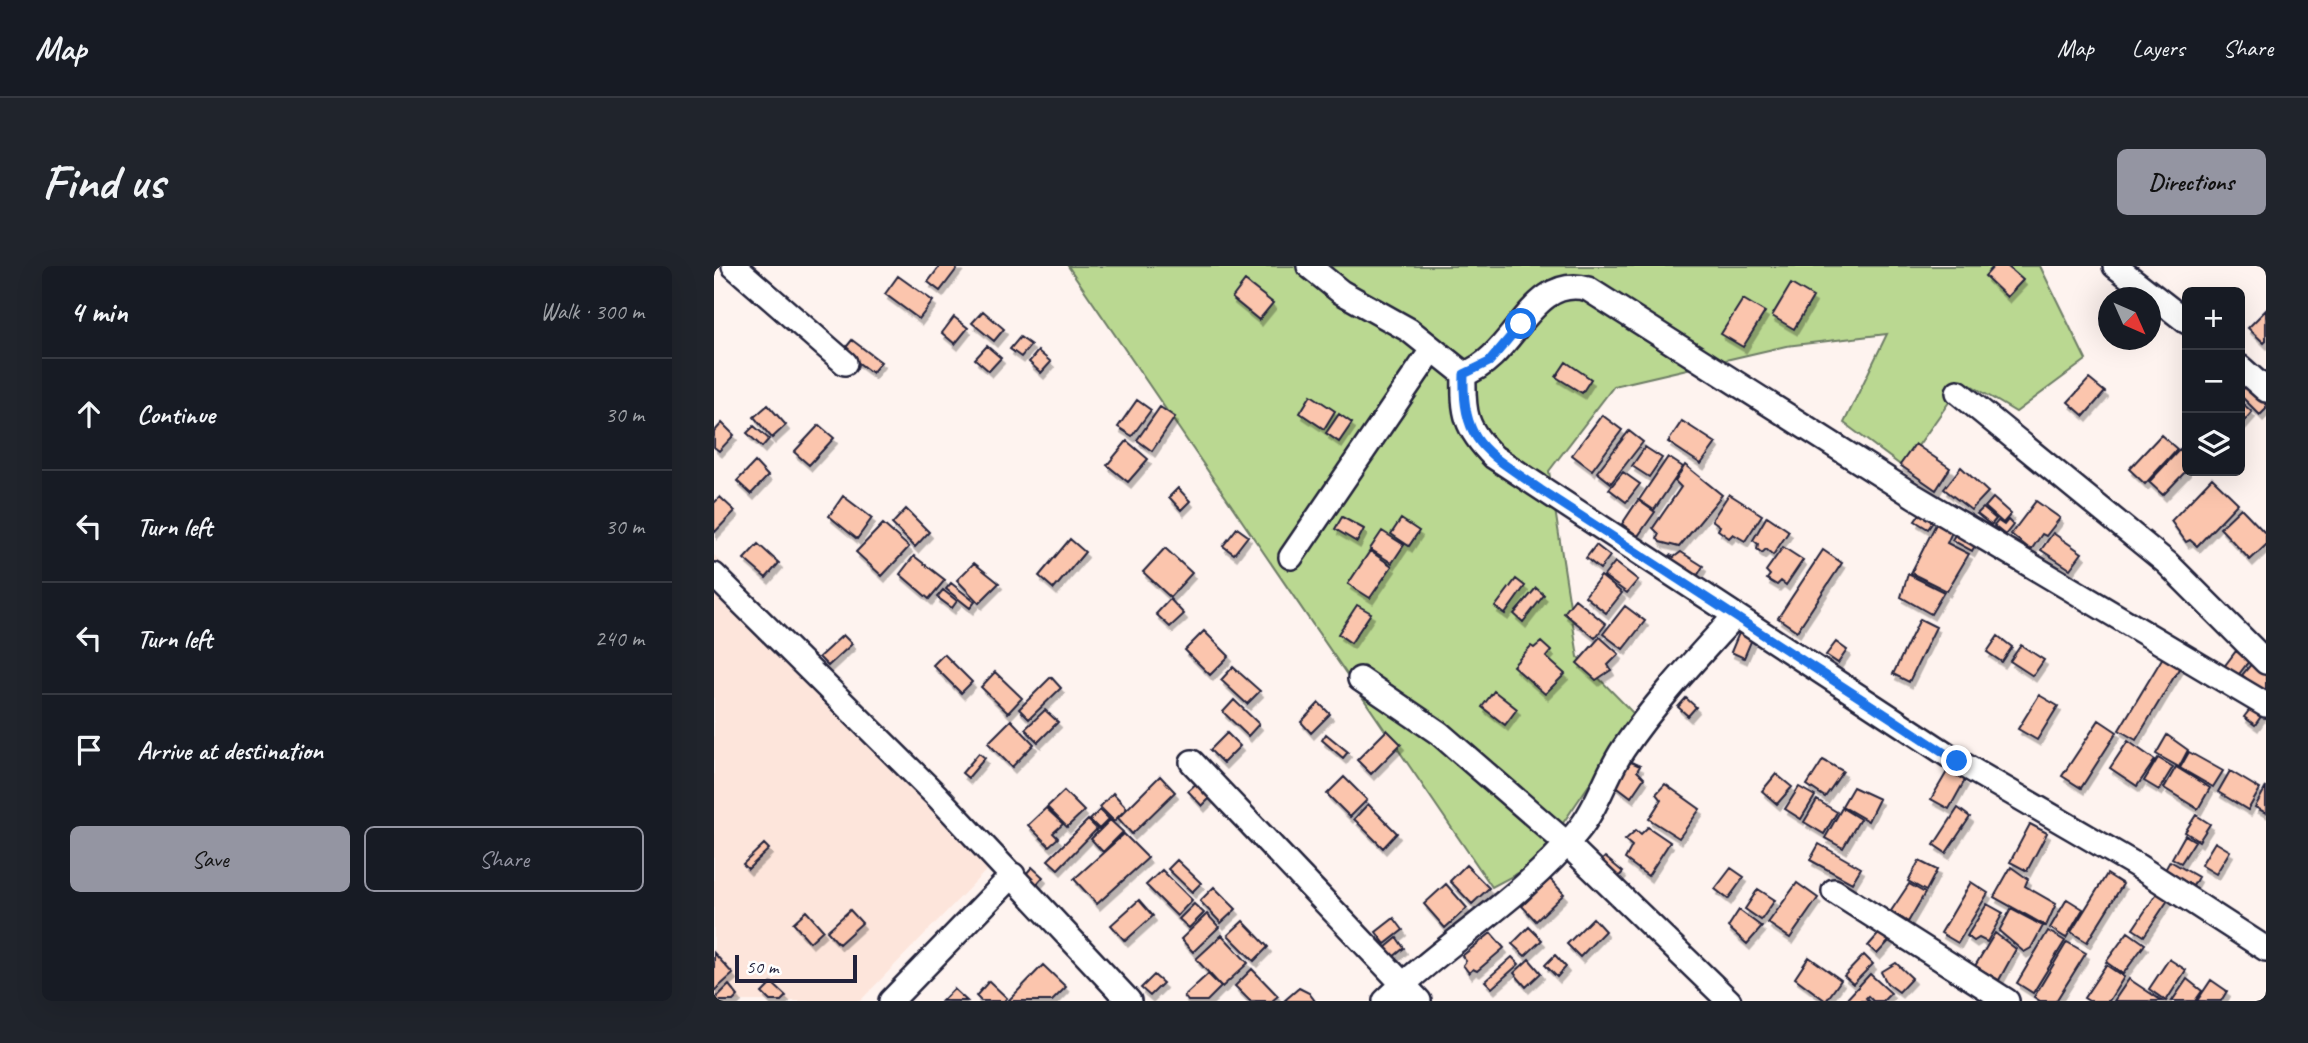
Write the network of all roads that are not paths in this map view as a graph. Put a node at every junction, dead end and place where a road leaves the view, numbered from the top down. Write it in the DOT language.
graph roads {
  1 [pos="734,266"];
  2 [pos="1309,266"];
  3 [pos="2115,266"];
  4 [pos="2182,318"];
  5 [pos="1432,349"];
  6 [pos="845,363"];
  7 [pos="2245,372"];
  8 [pos="1464,374"];
  9 [pos="2266,390"];
  10 [pos="1958,392"];
  11 [pos="1291,558"];
  12 [pos="714,575"];
  13 [pos="1734,617"];
  14 [pos="2266,662"];
  15 [pos="1360,680"];
  16 [pos="2266,705"];
  17 [pos="1192,762"];
  18 [pos="1567,844"];
  19 [pos="1013,875"];
  20 [pos="1834,891"];
  21 [pos="2266,949"];
  22 [pos="1401,985"];
  23 [pos="891,1001"];
  24 [pos="1129,1001"];
  25 [pos="1385,1001"];
  26 [pos="1419,1001"];
  27 [pos="1729,1001"];
  28 [pos="2007,1001"];
  1 -- 6 [label="street"];
  2 -- 5 [label="street"];
  3 -- 4 [label="street"];
  5 -- 8 [label="street"];
  5 -- 11 [label="street"];
  7 -- 9 [label="street"];
  8 -- 13 [label="street"];
  8 -- 16 [label="street"];
  10 -- 14 [label="street"];
  12 -- 19 [label="street"];
  13 -- 18 [label="street"];
  13 -- 21 [label="street"];
  15 -- 18 [label="street"];
  17 -- 22 [label="street"];
  18 -- 22 [label="street"];
  18 -- 27 [label="street"];
  19 -- 23 [label="street"];
  19 -- 24 [label="street"];
  20 -- 28 [label="street"];
  22 -- 25 [label="street"];
  22 -- 26 [label="street"];
}
